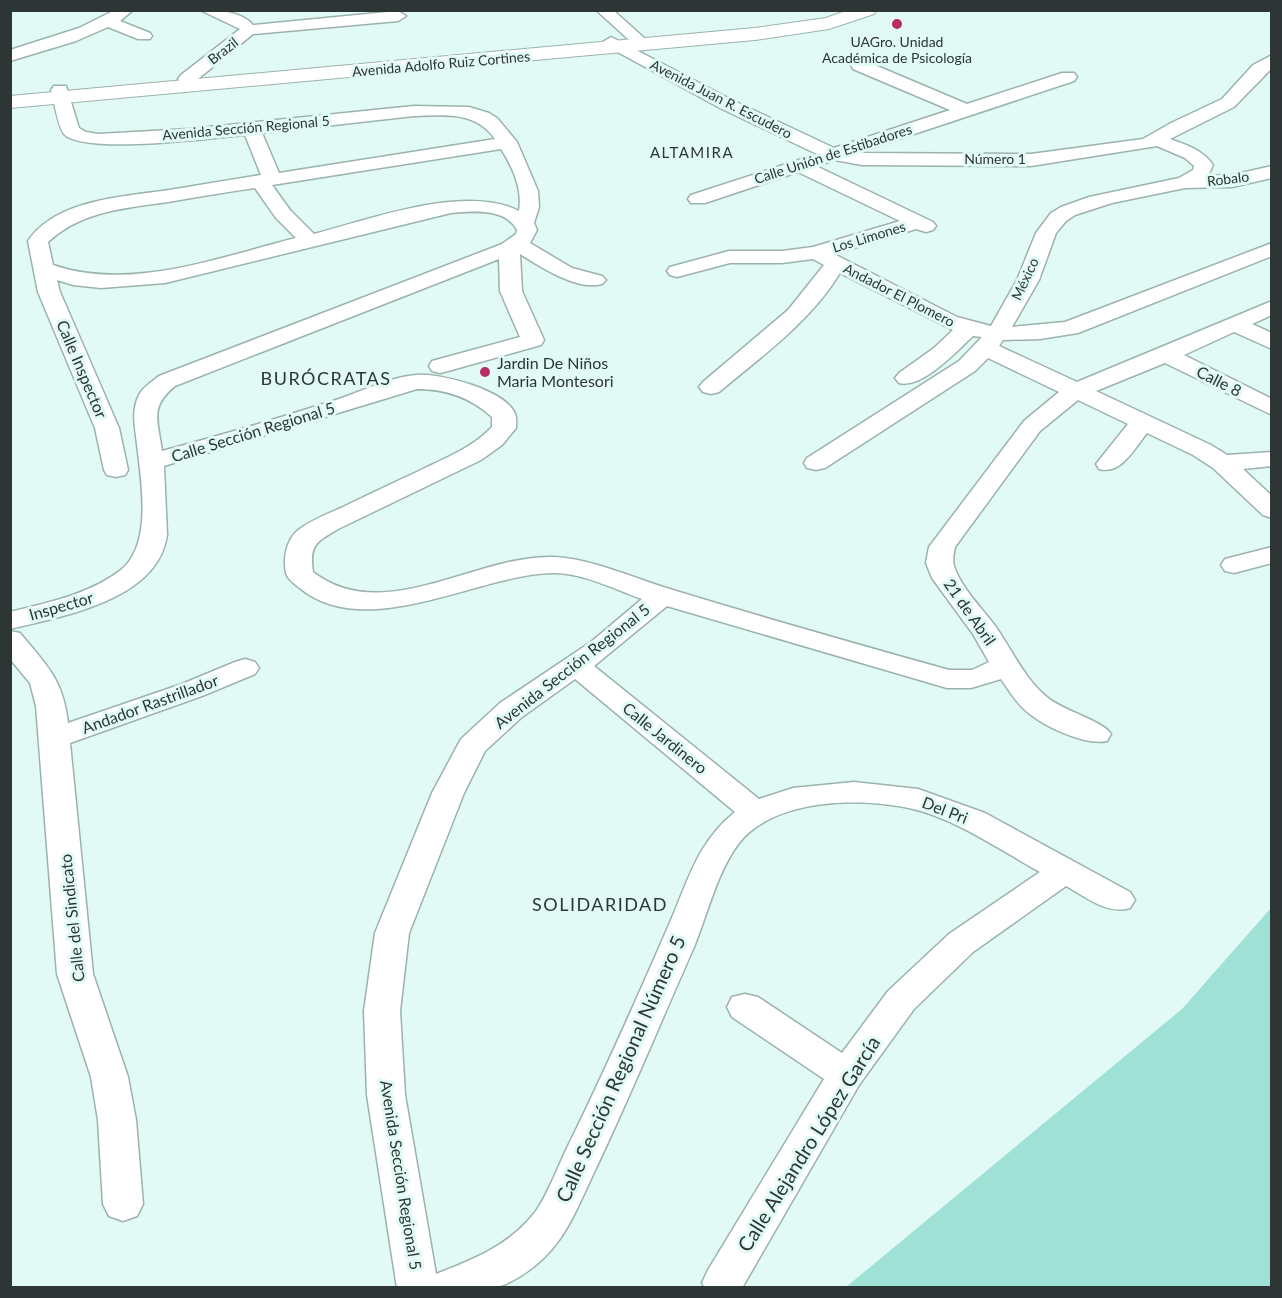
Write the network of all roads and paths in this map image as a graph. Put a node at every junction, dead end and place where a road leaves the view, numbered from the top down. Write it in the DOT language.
graph roads {
  1 [pos="126,10"];
  2 [pos="207,10"];
  3 [pos="603,10"];
  4 [pos="844,10"];
  5 [pos="868,10"];
  6 [pos="398,16"];
  7 [pos="109,22"];
  8 [pos="249,30"];
  9 [pos="144,36"];
  10 [pos="628,43"];
  11 [pos="10,56"];
  12 [pos="1269,63"];
  13 [pos="859,65"];
  14 [pos="1068,77"];
  15 [pos="187,79"];
  16 [pos="61,94"];
  17 [pos="10,95"];
  18 [pos="10,102"];
  19 [pos="968,111"];
  20 [pos="251,128"];
  21 [pos="1157,140"];
  22 [pos="508,142"];
  23 [pos="832,154"];
  24 [pos="798,165"];
  25 [pos="1272,172"];
  26 [pos="266,180"];
  27 [pos="1185,182"];
  28 [pos="698,199"];
  29 [pos="524,223"];
  30 [pos="310,241"];
  31 [pos="513,246"];
  32 [pos="1272,249"];
  33 [pos="815,253"];
  34 [pos="836,262"];
  35 [pos="45,269"];
  36 [pos="677,271"];
  37 [pos="595,280"];
  38 [pos="1272,307"];
  39 [pos="1234,324"];
  40 [pos="967,329"];
  41 [pos="992,341"];
  42 [pos="1272,342"];
  43 [pos="1166,354"];
  44 [pos="440,366"];
  45 [pos="907,378"];
  46 [pos="711,387"];
  47 [pos="1076,391"];
  48 [pos="1272,408"];
  49 [pos="1143,422"];
  50 [pos="1272,459"];
  51 [pos="151,462"];
  52 [pos="1222,463"];
  53 [pos="816,464"];
  54 [pos="1108,464"];
  55 [pos="116,470"];
  56 [pos="1272,510"];
  57 [pos="1272,555"];
  58 [pos="1234,565"];
  59 [pos="662,596"];
  60 [pos="10,621"];
  61 [pos="10,639"];
  62 [pos="574,664"];
  63 [pos="1005,665"];
  64 [pos="245,668"];
  65 [pos="1096,734"];
  66 [pos="55,738"];
  67 [pos="755,812"];
  68 [pos="1064,871"];
  69 [pos="1118,900"];
  70 [pos="745,1007"];
  71 [pos="846,1075"];
  72 [pos="123,1204"];
  73 [pos="723,1283"];
  74 [pos="417,1287"];
  75 [pos="448,1287"];
  1 -- 7 [label="street"];
  2 -- 8 [label="street, Brazil"];
  3 -- 10 [label="street, Avenida Juan R. Escudero"];
  4 -- 10 [label="main road, Avenida Adolfo Ruiz Cortines"];
  5 -- 10 [label="main road, Avenida Adolfo Ruiz Cortines"];
  6 -- 8 [label="street"];
  7 -- 9 [label="street"];
  7 -- 11 [label="street"];
  8 -- 15 [label="street, Brazil"];
  10 -- 15 [label="main road, Avenida Adolfo Ruiz Cortines"];
  10 -- 16 [label="main road, Avenida Adolfo Ruiz Cortines"];
  10 -- 23 [label="street, Avenida Juan R. Escudero"];
  12 -- 21 [label="street"];
  13 -- 19 [label="street"];
  14 -- 19 [label="street, Calle Unión de Estibadores"];
  15 -- 16 [label="main road, Avenida Adolfo Ruiz Cortines"];
  16 -- 17 [label="main road, Avenida Adolfo Ruiz Cortines"];
  16 -- 18 [label="main road, Avenida Adolfo Ruiz Cortines"];
  16 -- 20 [label="street, Avenida Sección Regional 5"];
  19 -- 23 [label="street, Calle Unión de Estibadores"];
  20 -- 22 [label="street, Avenida Sección Regional 5"];
  20 -- 26 [label="street"];
  21 -- 23 [label="street, Número 1"];
  21 -- 27 [label="street"];
  22 -- 26 [label="street"];
  22 -- 29 [label="street, Avenida Sección Regional 5"];
  23 -- 24 [label="street, Calle Unión de Estibadores"];
  24 -- 28 [label="street, Calle Unión de Estibadores"];
  24 -- 33 [label="street, Los Limones"];
  25 -- 27 [label="street, Robalo"];
  26 -- 30 [label="street"];
  26 -- 35 [label="street"];
  27 -- 41 [label="street, México"];
  29 -- 30 [label="street"];
  29 -- 31 [label="street, Avenida Sección Regional 5"];
  30 -- 35 [label="street"];
  31 -- 37 [label="street"];
  31 -- 44 [label="street"];
  31 -- 51 [label="street, Calle Sección Regional 5"];
  32 -- 41 [label="street"];
  33 -- 34 [label="street, Los Limones"];
  33 -- 36 [label="street"];
  34 -- 40 [label="street, Andador El Plomero"];
  34 -- 46 [label="street, Los Limones"];
  35 -- 55 [label="street, Calle Inspector"];
  38 -- 39 [label="street, 21 de Abril"];
  39 -- 42 [label="street"];
  39 -- 43 [label="street, 21 de Abril"];
  40 -- 41 [label="street, Andador El Plomero"];
  40 -- 45 [label="street"];
  41 -- 47 [label="street, Andador El Plomero"];
  41 -- 53 [label="street, México"];
  43 -- 47 [label="street, 21 de Abril"];
  43 -- 48 [label="street, Calle 8"];
  47 -- 49 [label="street, Andador El Plomero"];
  47 -- 63 [label="street, 21 de Abril"];
  49 -- 52 [label="street, Andador El Plomero"];
  49 -- 54 [label="street"];
  50 -- 52 [label="street"];
  51 -- 59 [label="street, Calle Sección Regional 5"];
  51 -- 60 [label="street, Inspector"];
  52 -- 56 [label="street, Andador El Plomero"];
  57 -- 58 [label="street"];
  59 -- 62 [label="street, Avenida Sección Regional 5"];
  59 -- 63 [label="street, 21 de Abril"];
  61 -- 66 [label="street, Calle del Sindicato"];
  62 -- 67 [label="street, Calle Jardinero"];
  62 -- 74 [label="street, Avenida Sección Regional 5"];
  63 -- 65 [label="street"];
  64 -- 66 [label="street, Andador Rastrillador"];
  66 -- 72 [label="street, Calle del Sindicato"];
  67 -- 68 [label="street, Del Pri"];
  67 -- 75 [label="street, Calle Sección Regional Número 5"];
  68 -- 69 [label="street, Del Pri"];
  68 -- 71 [label="street, Calle Alejandro López García"];
  70 -- 71 [label="street"];
  71 -- 73 [label="street, Calle Alejandro López García"];
}
